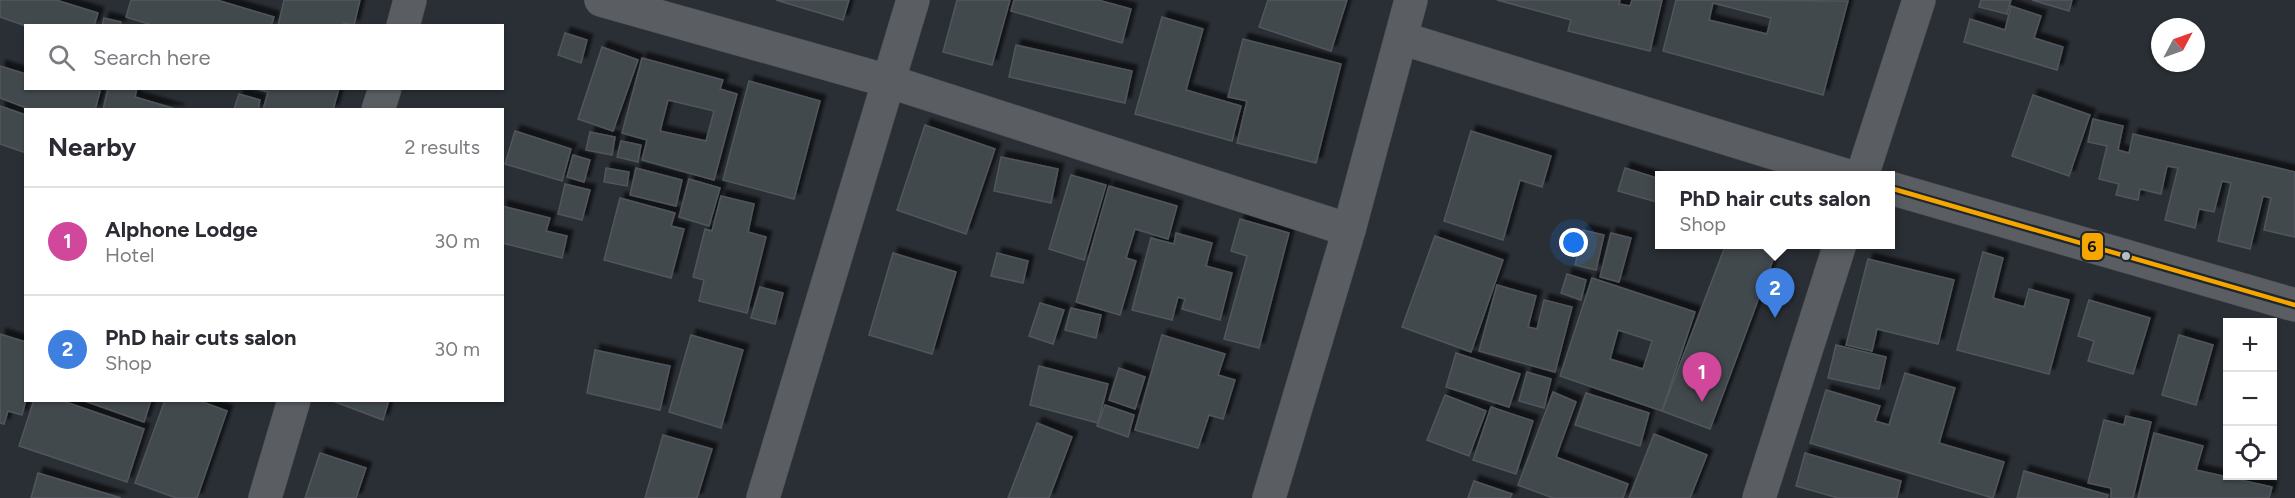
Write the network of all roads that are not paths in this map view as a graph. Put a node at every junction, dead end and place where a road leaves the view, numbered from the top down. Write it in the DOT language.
graph roads {
  1 [pos="410,0"];
  2 [pos="601,0"];
  3 [pos="913,0"];
  4 [pos="1411,0"];
  5 [pos="1919,0"];
  6 [pos="404,24"];
  7 [pos="1401,38"];
  8 [pos="888,81"];
  9 [pos="384,90"];
  10 [pos="379,108"];
  11 [pos="1832,171"];
  12 [pos="1865,171"];
  13 [pos="1895,189"];
  14 [pos="1349,230"];
  15 [pos="1838,249"];
  16 [pos="2295,305"];
  17 [pos="293,402"];
  18 [pos="265,498"];
  19 [pos="763,498"];
  20 [pos="1269,498"];
  21 [pos="1758,498"];
  1 -- 6 [label="street"];
  2 -- 8 [label="street"];
  3 -- 8 [label="street"];
  4 -- 7 [label="street"];
  5 -- 12 [label="street"];
  7 -- 11 [label="street"];
  7 -- 14 [label="street"];
  8 -- 14 [label="street"];
  8 -- 19 [label="street"];
  9 -- 10 [label="street"];
  13 -- 16 [label="street"];
  14 -- 20 [label="street"];
  15 -- 21 [label="street"];
  17 -- 18 [label="street"];
}
